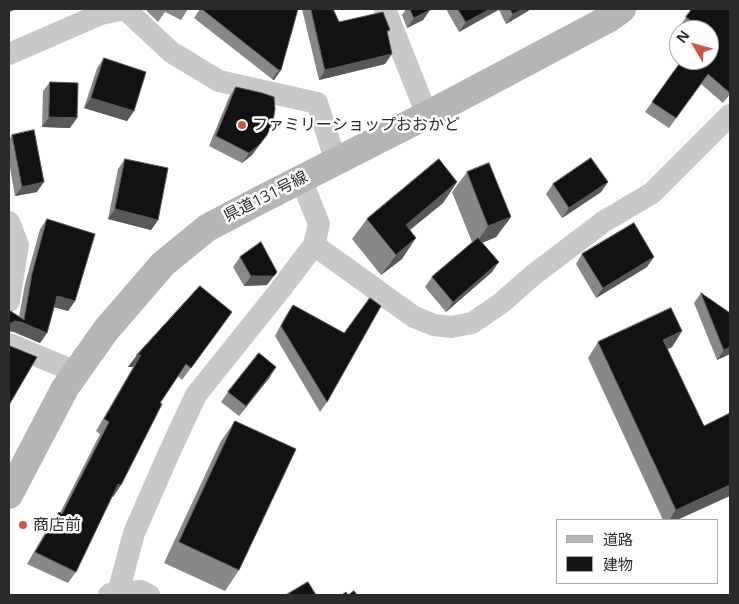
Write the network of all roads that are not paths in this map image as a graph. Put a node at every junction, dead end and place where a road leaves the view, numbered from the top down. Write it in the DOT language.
graph roads {
  1 [pos="125,9"];
  2 [pos="385,9"];
  3 [pos="610,12"];
  4 [pos="9,54"];
  5 [pos="730,115"];
  6 [pos="427,116"];
  7 [pos="336,162"];
  8 [pos="302,179"];
  9 [pos="9,222"];
  10 [pos="314,245"];
  11 [pos="9,301"];
  12 [pos="9,344"];
  13 [pos="76,372"];
  14 [pos="9,495"];
  15 [pos="113,594"];
  16 [pos="149,595"];
  1 -- 4 [label="street"];
  1 -- 7 [label="street"];
  2 -- 6 [label="street"];
  3 -- 6 [label="main road, 県道131号線"];
  5 -- 10 [label="street"];
  6 -- 7 [label="main road, 県道131号線"];
  7 -- 8 [label="main road, 県道131号線"];
  8 -- 10 [label="street"];
  8 -- 13 [label="main road, 県道131号線"];
  9 -- 11 [label="street"];
  10 -- 15 [label="street"];
  12 -- 13 [label="street"];
  13 -- 14 [label="main road, 県道131号線"];
  15 -- 16 [label="street"];
}
